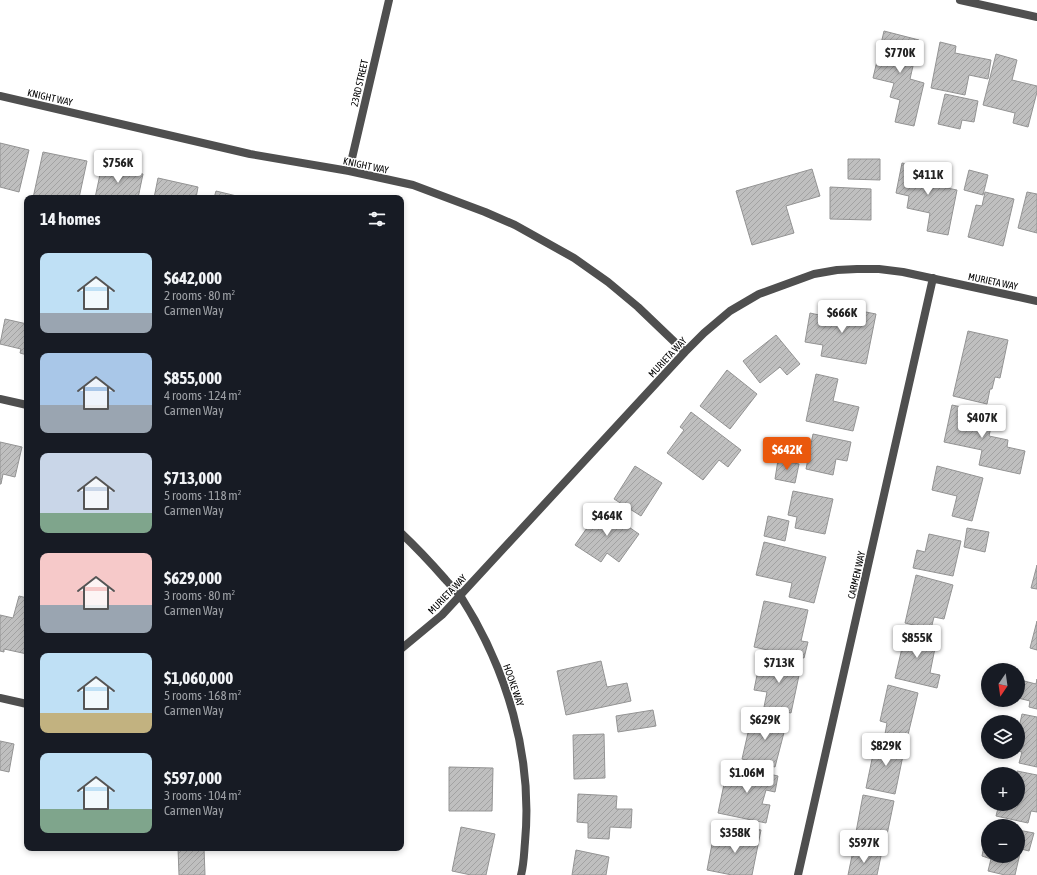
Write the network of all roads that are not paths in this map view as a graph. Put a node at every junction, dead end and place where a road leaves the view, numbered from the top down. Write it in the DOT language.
graph roads {
  1 [pos="389,0"];
  2 [pos="960,0"];
  3 [pos="1037,17"];
  4 [pos="0,96"];
  5 [pos="349,171"];
  6 [pos="933,278"];
  7 [pos="1037,301"];
  8 [pos="685,352"];
  9 [pos="0,398"];
  10 [pos="24,404"];
  11 [pos="404,536"];
  12 [pos="460,596"];
  13 [pos="404,647"];
  14 [pos="0,698"];
  15 [pos="24,703"];
  16 [pos="521,875"];
  17 [pos="798,875"];
  1 -- 5 [label="street, 23RD STREET"];
  2 -- 3 [label="street"];
  4 -- 5 [label="street, KNIGHT WAY"];
  5 -- 8 [label="street, KNIGHT WAY"];
  6 -- 7 [label="street, MURIETA WAY"];
  6 -- 8 [label="street, MURIETA WAY"];
  6 -- 17 [label="street, CARMEN WAY"];
  8 -- 12 [label="street, MURIETA WAY"];
  9 -- 10 [label="street"];
  11 -- 12 [label="street, HOOKE WAY"];
  12 -- 13 [label="street, MURIETA WAY"];
  12 -- 16 [label="street, HOOKE WAY"];
  14 -- 15 [label="street"];
}
